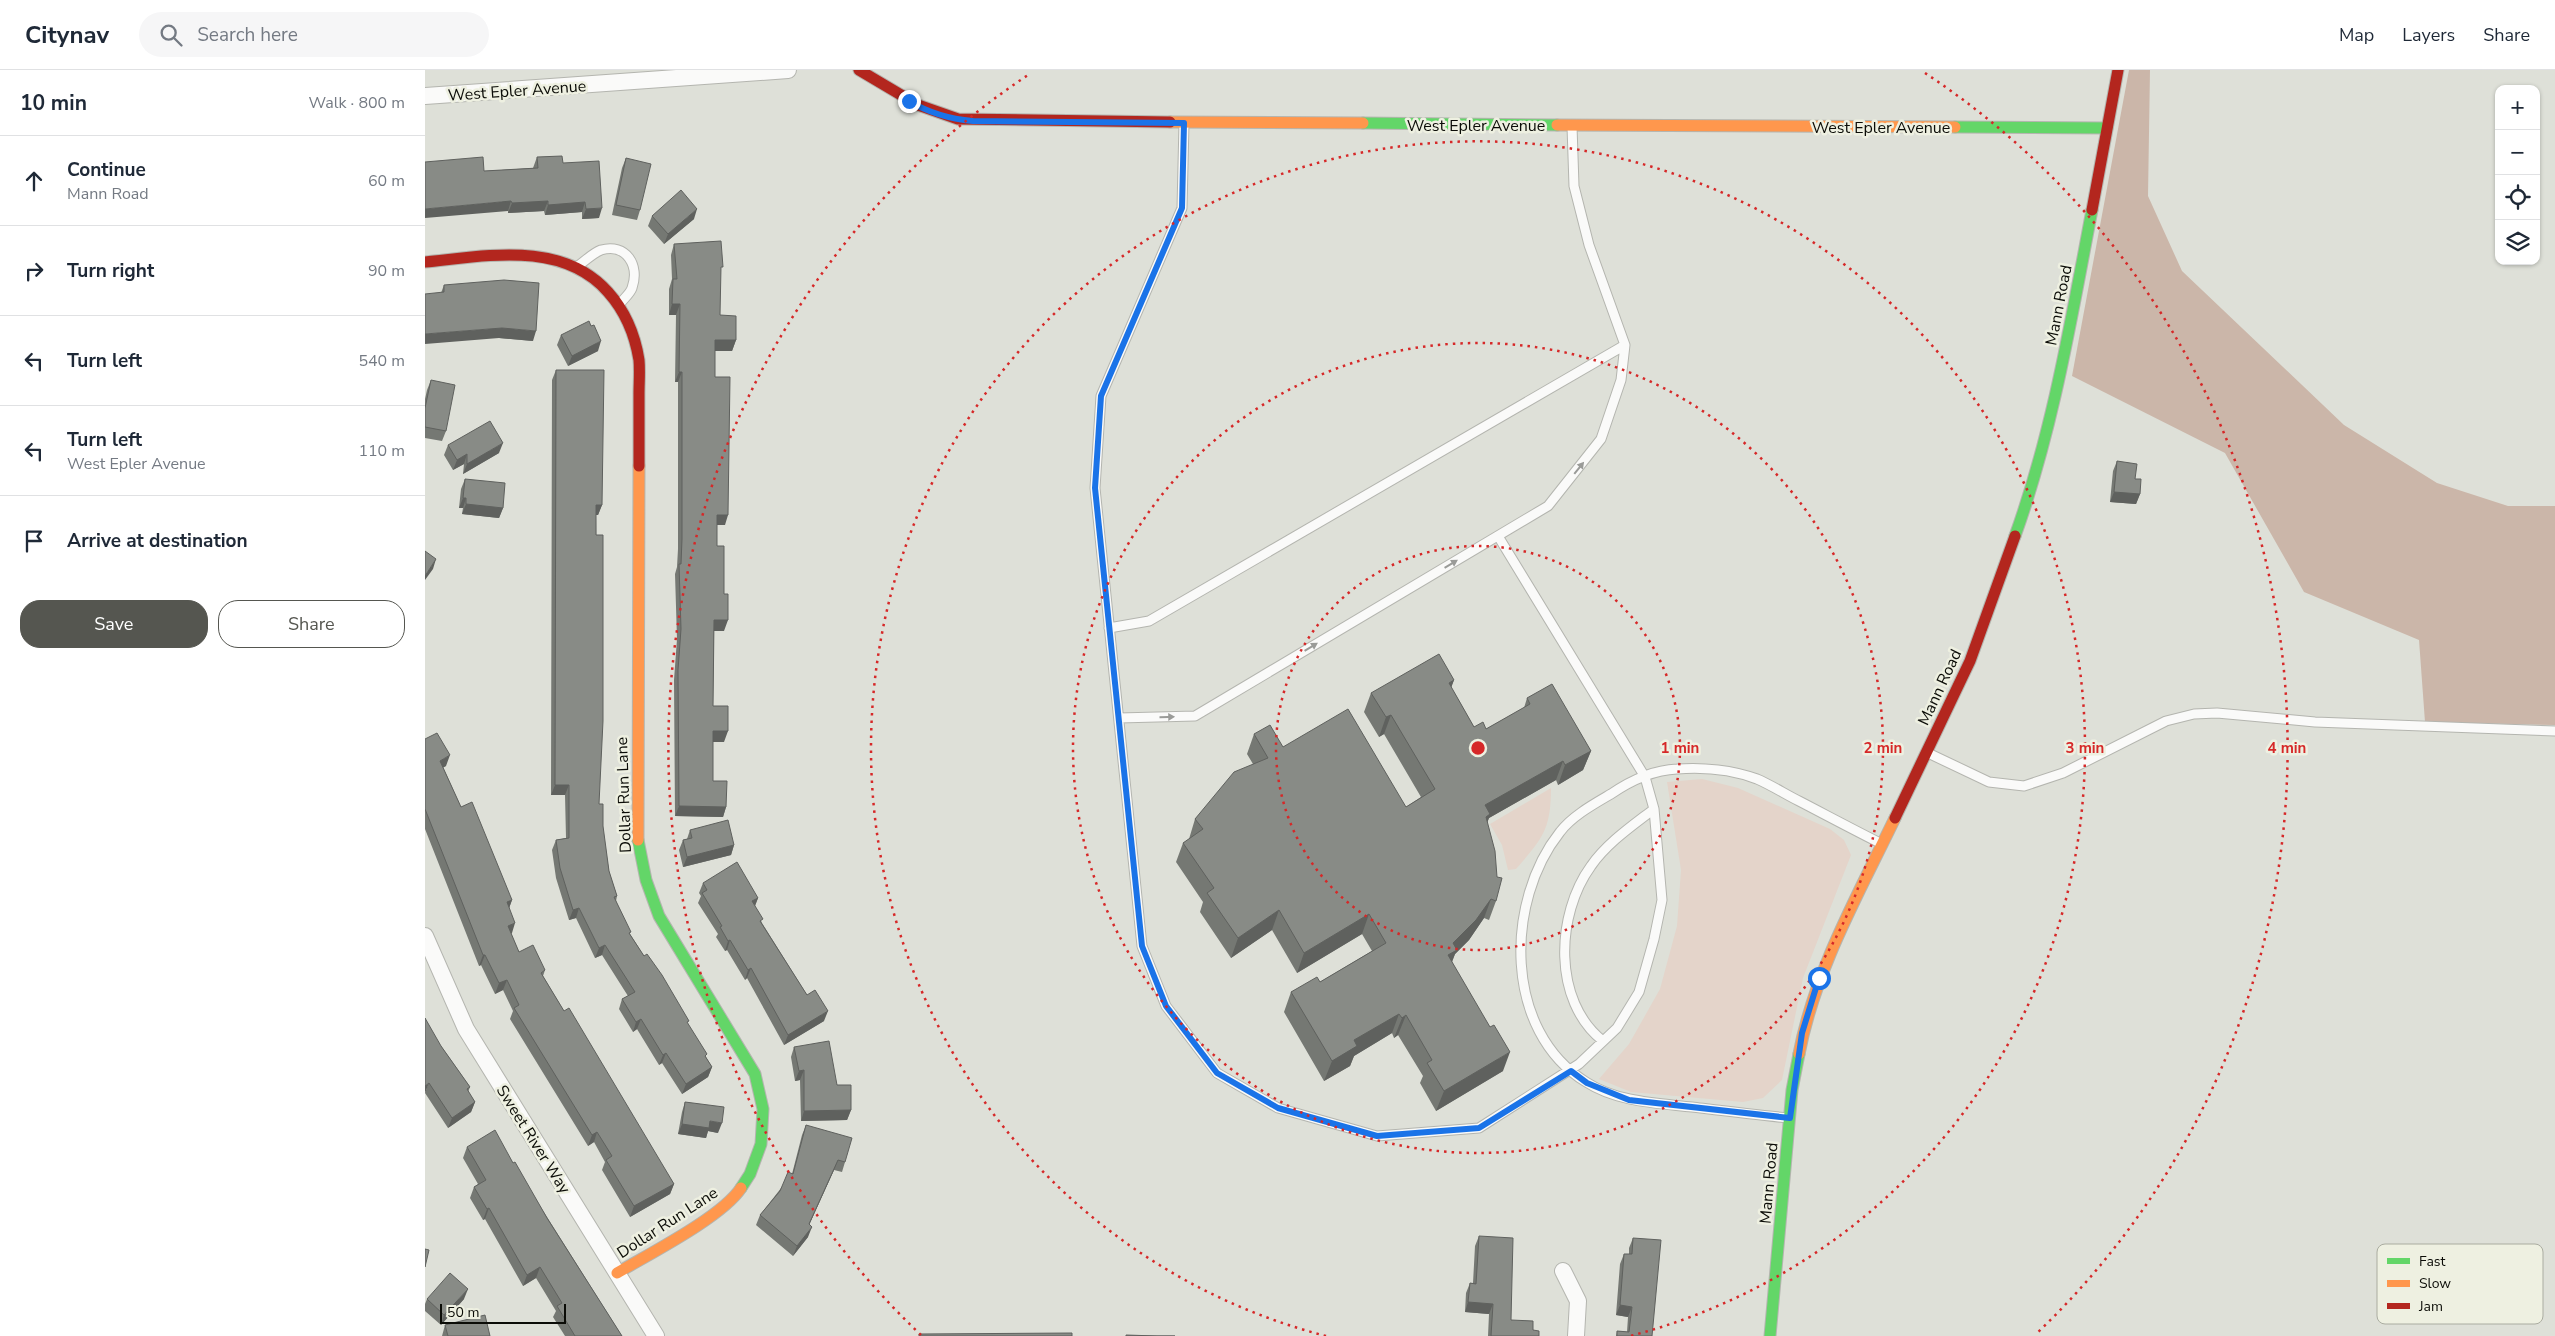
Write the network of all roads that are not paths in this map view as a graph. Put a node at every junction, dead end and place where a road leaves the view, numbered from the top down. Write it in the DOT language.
graph roads {
  1 [pos="788,70"];
  2 [pos="859,70"];
  3 [pos="2117,70"];
  4 [pos="425,96"];
  5 [pos="1184,123"];
  6 [pos="1572,126"];
  7 [pos="2107,128"];
  8 [pos="425,262"];
  9 [pos="575,267"];
  10 [pos="619,305"];
  11 [pos="1625,345"];
  12 [pos="1498,536"];
  13 [pos="1109,628"];
  14 [pos="1119,718"];
  15 [pos="2555,731"];
  16 [pos="1926,752"];
  17 [pos="1645,777"];
  18 [pos="1654,809"];
  19 [pos="1882,844"];
  20 [pos="425,936"];
  21 [pos="1603,1041"];
  22 [pos="1571,1071"];
  23 [pos="1790,1118"];
  24 [pos="1563,1271"];
  25 [pos="617,1273"];
  26 [pos="656,1336"];
  27 [pos="1576,1336"];
  28 [pos="1770,1336"];
  1 -- 4 [label="street, West Epler Avenue"];
  2 -- 5 [label="street, West Epler Avenue"];
  3 -- 7 [label="street, Mann Road"];
  5 -- 6 [label="street, West Epler Avenue"];
  5 -- 13 [label="lane"];
  6 -- 7 [label="street, West Epler Avenue"];
  6 -- 11 [label="lane"];
  7 -- 16 [label="street, Mann Road"];
  8 -- 9 [label="street, Dollar Run Lane"];
  9 -- 10 [label="street, Dollar Run Lane"];
  9 -- 10 [label="lane"];
  10 -- 25 [label="street, Dollar Run Lane"];
  12 -- 11 [label="lane, one-way"];
  11 -- 13 [label="lane"];
  14 -- 12 [label="lane, one-way"];
  12 -- 17 [label="lane"];
  13 -- 14 [label="lane"];
  14 -- 22 [label="lane"];
  15 -- 16 [label="lane"];
  16 -- 19 [label="street, Mann Road"];
  17 -- 18 [label="lane"];
  17 -- 19 [label="lane"];
  17 -- 22 [label="lane"];
  18 -- 21 [label="lane"];
  18 -- 21 [label="lane"];
  19 -- 23 [label="street, Mann Road"];
  20 -- 25 [label="street, Sweet River Way"];
  21 -- 22 [label="lane"];
  22 -- 23 [label="lane"];
  23 -- 28 [label="street, Mann Road"];
  24 -- 27 [label="street"];
  25 -- 26 [label="street, Sweet River Way"];
}
